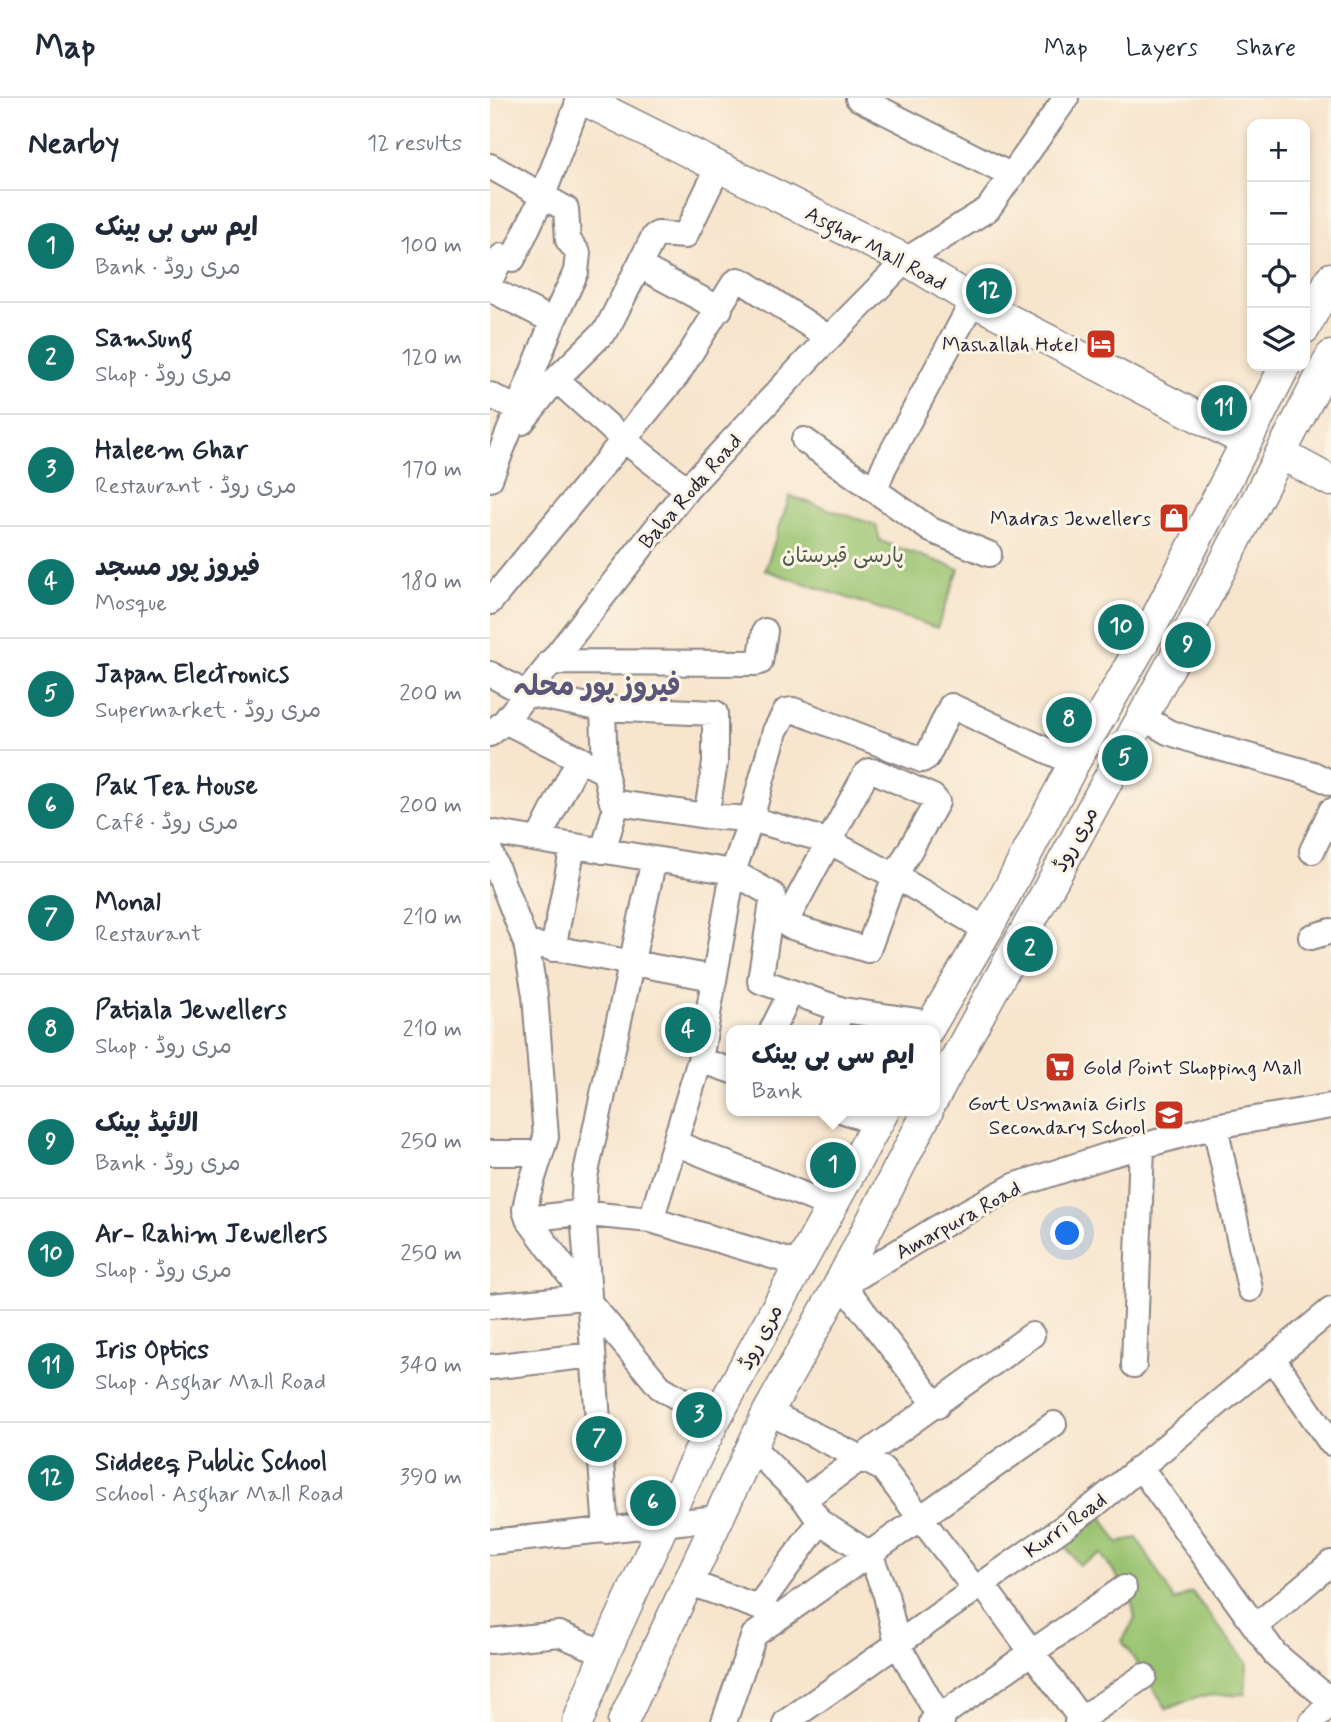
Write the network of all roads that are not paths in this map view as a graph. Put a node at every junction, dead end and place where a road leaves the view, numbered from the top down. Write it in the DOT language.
graph roads {
  1 [pos="580,98"];
  2 [pos="858,98"];
  3 [pos="1066,98"];
  4 [pos="490,166"];
  5 [pos="718,168"];
  6 [pos="1012,176"];
  7 [pos="543,195"];
  8 [pos="906,261"];
  9 [pos="640,267"];
  10 [pos="1331,278"];
  11 [pos="490,281"];
  12 [pos="490,289"];
  13 [pos="973,301"];
  14 [pos="720,309"];
  15 [pos="1310,318"];
  16 [pos="553,321"];
  17 [pos="829,338"];
  18 [pos="1331,356"];
  19 [pos="1282,371"];
  20 [pos="556,379"];
  21 [pos="490,395"];
  22 [pos="519,410"];
  23 [pos="624,440"];
  24 [pos="804,440"];
  25 [pos="1245,441"];
  26 [pos="502,447"];
  27 [pos="1281,454"];
  28 [pos="490,479"];
  29 [pos="1331,481"];
  30 [pos="687,489"];
  31 [pos="875,489"];
  32 [pos="989,554"];
  33 [pos="490,603"];
  34 [pos="765,631"];
  35 [pos="550,662"];
  36 [pos="490,674"];
  37 [pos="525,693"];
  38 [pos="603,708"];
  39 [pos="1142,717"];
  40 [pos="497,728"];
  41 [pos="579,759"];
  42 [pos="1074,763"];
  43 [pos="605,772"];
  44 [pos="1331,783"];
  45 [pos="617,803"];
  46 [pos="1331,811"];
  47 [pos="706,816"];
  48 [pos="751,819"];
  49 [pos="490,832"];
  50 [pos="538,840"];
  51 [pos="828,841"];
  52 [pos="573,846"];
  53 [pos="490,851"];
  54 [pos="603,851"];
  55 [pos="1312,851"];
  56 [pos="654,859"];
  57 [pos="733,872"];
  58 [pos="895,876"];
  59 [pos="987,930"];
  60 [pos="526,943"];
  61 [pos="553,949"];
  62 [pos="630,964"];
  63 [pos="713,978"];
  64 [pos="790,992"];
  65 [pos="838,1020"];
  66 [pos="774,1025"];
  67 [pos="904,1025"];
  68 [pos="931,1025"];
  69 [pos="700,1060"];
  70 [pos="726,1069"];
  71 [pos="940,1087"];
  72 [pos="1331,1106"];
  73 [pos="926,1116"];
  74 [pos="881,1117"];
  75 [pos="1214,1126"];
  76 [pos="674,1143"];
  77 [pos="1142,1146"];
  78 [pos="490,1153"];
  79 [pos="541,1153"];
  80 [pos="831,1206"];
  81 [pos="583,1213"];
  82 [pos="528,1219"];
  83 [pos="651,1220"];
  84 [pos="799,1264"];
  85 [pos="840,1288"];
  86 [pos="1250,1289"];
  87 [pos="587,1300"];
  88 [pos="490,1303"];
  89 [pos="1331,1310"];
  90 [pos="1032,1335"];
  91 [pos="593,1355"];
  92 [pos="1273,1359"];
  93 [pos="1134,1365"];
  94 [pos="490,1367"];
  95 [pos="937,1406"];
  96 [pos="768,1412"];
  97 [pos="715,1420"];
  98 [pos="1054,1424"];
  99 [pos="1331,1443"];
  100 [pos="751,1446"];
  101 [pos="862,1458"];
  102 [pos="1141,1468"];
  103 [pos="804,1499"];
  104 [pos="718,1518"];
  105 [pos="920,1518"];
  106 [pos="820,1522"];
  107 [pos="663,1525"];
  108 [pos="606,1531"];
  109 [pos="490,1542"];
  110 [pos="870,1554"];
  111 [pos="1331,1563"];
  112 [pos="687,1582"];
  113 [pos="978,1587"];
  114 [pos="1124,1588"];
  115 [pos="768,1612"];
  116 [pos="1256,1626"];
  117 [pos="490,1641"];
  118 [pos="897,1643"];
  119 [pos="605,1653"];
  120 [pos="1031,1653"];
  121 [pos="1144,1676"];
  122 [pos="1331,1701"];
  123 [pos="938,1720"];
  124 [pos="1080,1721"];
  125 [pos="578,1722"];
  126 [pos="623,1722"];
  127 [pos="724,1722"];
  128 [pos="786,1722"];
  129 [pos="1312,1722"];
  1 -- 5 [label="main road, Asghar Mall Road"];
  1 -- 7 [label="street"];
  2 -- 6 [label="street"];
  3 -- 6 [label="street, Baba Roda Road"];
  4 -- 7 [label="street"];
  5 -- 8 [label="main road, Asghar Mall Road"];
  5 -- 9 [label="street"];
  6 -- 8 [label="street, Baba Roda Road"];
  7 -- 11 [label="street"];
  7 -- 16 [label="street"];
  8 -- 13 [label="main road, Asghar Mall Road"];
  8 -- 17 [label="street, Baba Roda Road"];
  9 -- 14 [label="street"];
  9 -- 20 [label="street"];
  10 -- 15 [label="main road"];
  12 -- 16 [label="street"];
  13 -- 25 [label="main road, Asghar Mall Road"];
  13 -- 31 [label="street"];
  14 -- 17 [label="street"];
  14 -- 23 [label="street"];
  16 -- 22 [label="street"];
  17 -- 30 [label="street, Baba Roda Road"];
  18 -- 27 [label="main road, مری روڈ"];
  19 -- 25 [label="main road, مری روڈ"];
  20 -- 23 [label="street"];
  20 -- 26 [label="street"];
  21 -- 22 [label="street"];
  22 -- 26 [label="street"];
  23 -- 30 [label="street"];
  23 -- 33 [label="street"];
  24 -- 31 [label="street"];
  25 -- 42 [label="main road, مری روڈ"];
  26 -- 28 [label="street"];
  27 -- 29 [label="main road"];
  27 -- 39 [label="main road, مری روڈ"];
  30 -- 35 [label="street, Baba Roda Road"];
  31 -- 32 [label="street"];
  34 -- 35 [label="street"];
  35 -- 37 [label="street, Baba Roda Road"];
  36 -- 37 [label="street"];
  37 -- 38 [label="street"];
  37 -- 40 [label="street, Baba Roda Road"];
  38 -- 43 [label="street"];
  38 -- 47 [label="street"];
  39 -- 44 [label="street"];
  39 -- 71 [label="main road, مری روڈ"];
  40 -- 41 [label="street"];
  41 -- 43 [label="street"];
  41 -- 50 [label="street"];
  42 -- 48 [label="street"];
  42 -- 59 [label="main road, مری روڈ"];
  43 -- 45 [label="street"];
  45 -- 47 [label="street"];
  45 -- 54 [label="street"];
  46 -- 55 [label="street"];
  47 -- 48 [label="street"];
  48 -- 51 [label="street"];
  48 -- 57 [label="street"];
  49 -- 50 [label="street"];
  50 -- 52 [label="street"];
  51 -- 58 [label="street"];
  51 -- 58 [label="street"];
  51 -- 58 [label="street"];
  52 -- 54 [label="street"];
  52 -- 61 [label="street"];
  53 -- 60 [label="street"];
  54 -- 56 [label="street"];
  56 -- 57 [label="street"];
  56 -- 62 [label="street"];
  57 -- 63 [label="street"];
  57 -- 64 [label="street"];
  58 -- 59 [label="street"];
  59 -- 68 [label="main road, مری روڈ"];
  60 -- 61 [label="street"];
  60 -- 79 [label="street"];
  61 -- 62 [label="street"];
  62 -- 63 [label="street"];
  62 -- 81 [label="street"];
  63 -- 69 [label="street"];
  64 -- 65 [label="street"];
  64 -- 66 [label="street"];
  65 -- 67 [label="street"];
  69 -- 70 [label="street"];
  69 -- 76 [label="street"];
  72 -- 75 [label="street, Amarpura Road"];
  73 -- 85 [label="main road, مری روڈ"];
  74 -- 80 [label="main road, مری روڈ"];
  75 -- 77 [label="street, Amarpura Road"];
  75 -- 86 [label="street"];
  76 -- 80 [label="street"];
  76 -- 83 [label="street"];
  77 -- 85 [label="street, Amarpura Road"];
  77 -- 93 [label="street"];
  78 -- 79 [label="street"];
  79 -- 82 [label="street"];
  80 -- 84 [label="main road, مری روڈ"];
  81 -- 82 [label="street"];
  81 -- 83 [label="street"];
  81 -- 87 [label="street"];
  82 -- 87 [label="street"];
  83 -- 84 [label="street"];
  84 -- 97 [label="main road, مری روڈ"];
  85 -- 95 [label="street"];
  85 -- 96 [label="main road, مری روڈ"];
  87 -- 88 [label="street"];
  87 -- 91 [label="street"];
  87 -- 97 [label="street"];
  89 -- 92 [label="street, Kurri Road"];
  90 -- 95 [label="street"];
  91 -- 94 [label="street"];
  91 -- 108 [label="street"];
  92 -- 99 [label="street"];
  92 -- 102 [label="street, Kurri Road"];
  95 -- 101 [label="street"];
  96 -- 100 [label="main road, مری روڈ"];
  96 -- 101 [label="street"];
  97 -- 107 [label="main road, مری روڈ"];
  98 -- 105 [label="street"];
  100 -- 103 [label="street"];
  100 -- 104 [label="main road, مری روڈ"];
  101 -- 103 [label="street"];
  101 -- 105 [label="street"];
  102 -- 113 [label="street, Kurri Road"];
  102 -- 116 [label="street"];
  103 -- 106 [label="street"];
  104 -- 107 [label="street"];
  104 -- 112 [label="main road, مری روڈ"];
  105 -- 110 [label="street"];
  105 -- 113 [label="street"];
  106 -- 110 [label="street"];
  106 -- 115 [label="street"];
  107 -- 108 [label="street"];
  107 -- 119 [label="main road, مری روڈ"];
  108 -- 109 [label="street"];
  110 -- 115 [label="street"];
  110 -- 118 [label="street"];
  111 -- 116 [label="street"];
  112 -- 115 [label="street"];
  112 -- 126 [label="main road, مری روڈ"];
  113 -- 118 [label="street, Kurri Road"];
  113 -- 120 [label="street"];
  114 -- 120 [label="street"];
  115 -- 127 [label="street"];
  116 -- 122 [label="street"];
  117 -- 119 [label="street"];
  118 -- 123 [label="street"];
  118 -- 128 [label="street, Kurri Road"];
  119 -- 125 [label="main road, مری روڈ"];
  120 -- 123 [label="street"];
  120 -- 124 [label="street"];
  121 -- 124 [label="street"];
  122 -- 129 [label="street"];
}
